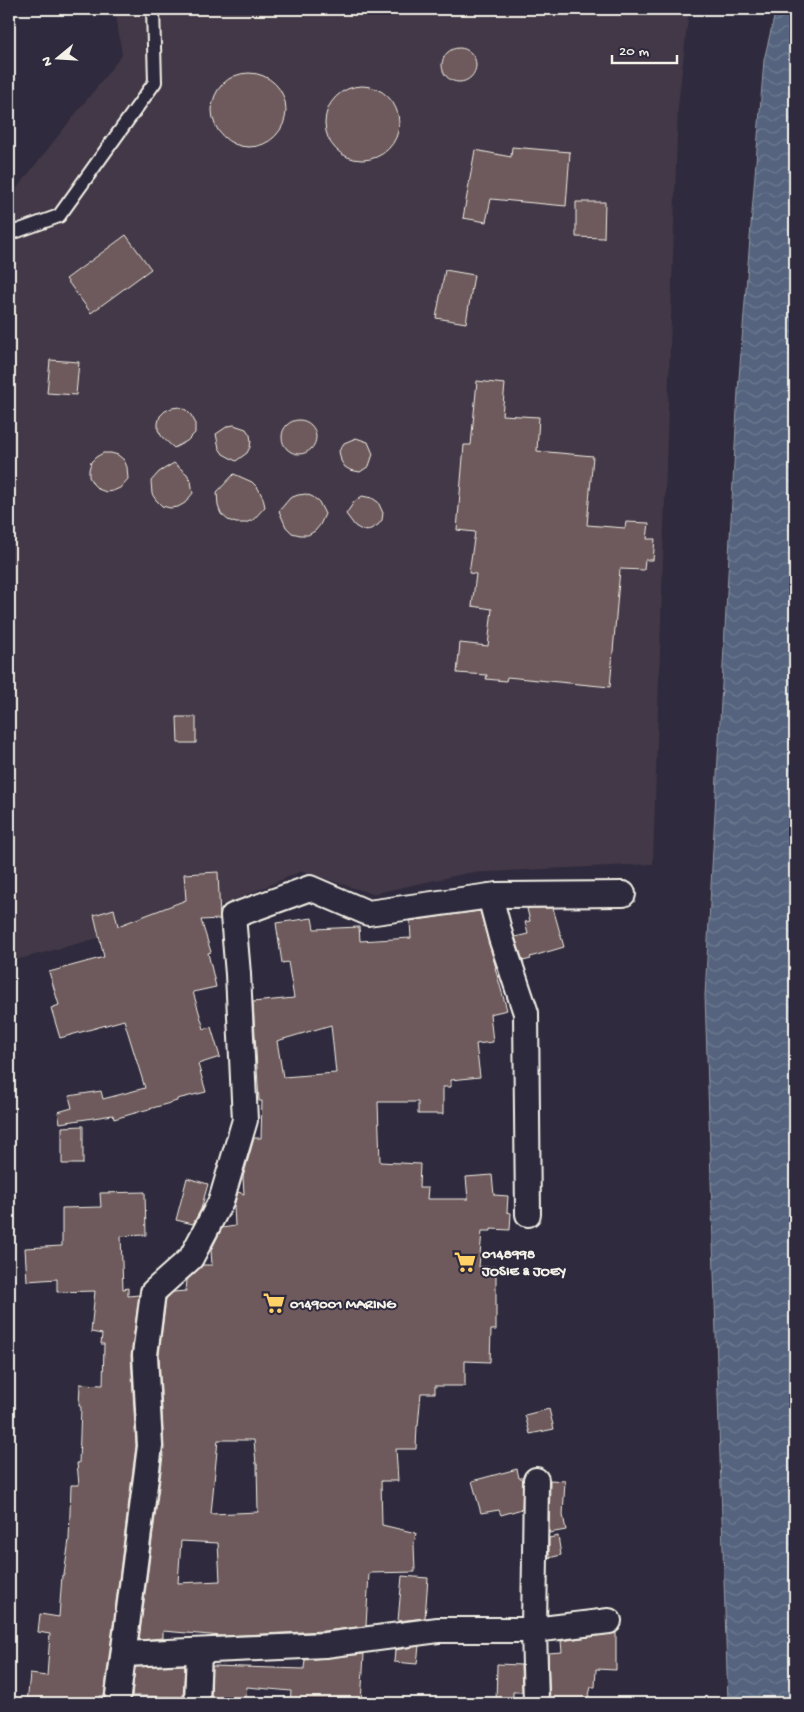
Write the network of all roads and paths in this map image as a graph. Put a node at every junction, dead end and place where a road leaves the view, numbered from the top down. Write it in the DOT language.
graph roads {
  1 [pos="153,9"];
  2 [pos="9,234"];
  3 [pos="622,894"];
  4 [pos="490,896"];
  5 [pos="528,1214"];
  6 [pos="536,1480"];
  7 [pos="609,1621"];
  8 [pos="534,1630"];
  9 [pos="199,1651"];
  10 [pos="124,1654"];
  11 [pos="117,1703"];
  12 [pos="197,1703"];
  13 [pos="536,1703"];
  1 -- 2 [label="lane"];
  3 -- 4 [label="street"];
  4 -- 5 [label="street"];
  4 -- 10 [label="street"];
  6 -- 8 [label="street"];
  7 -- 8 [label="street"];
  8 -- 9 [label="street"];
  8 -- 13 [label="street"];
  9 -- 10 [label="street"];
  9 -- 12 [label="street"];
  10 -- 11 [label="street"];
}
